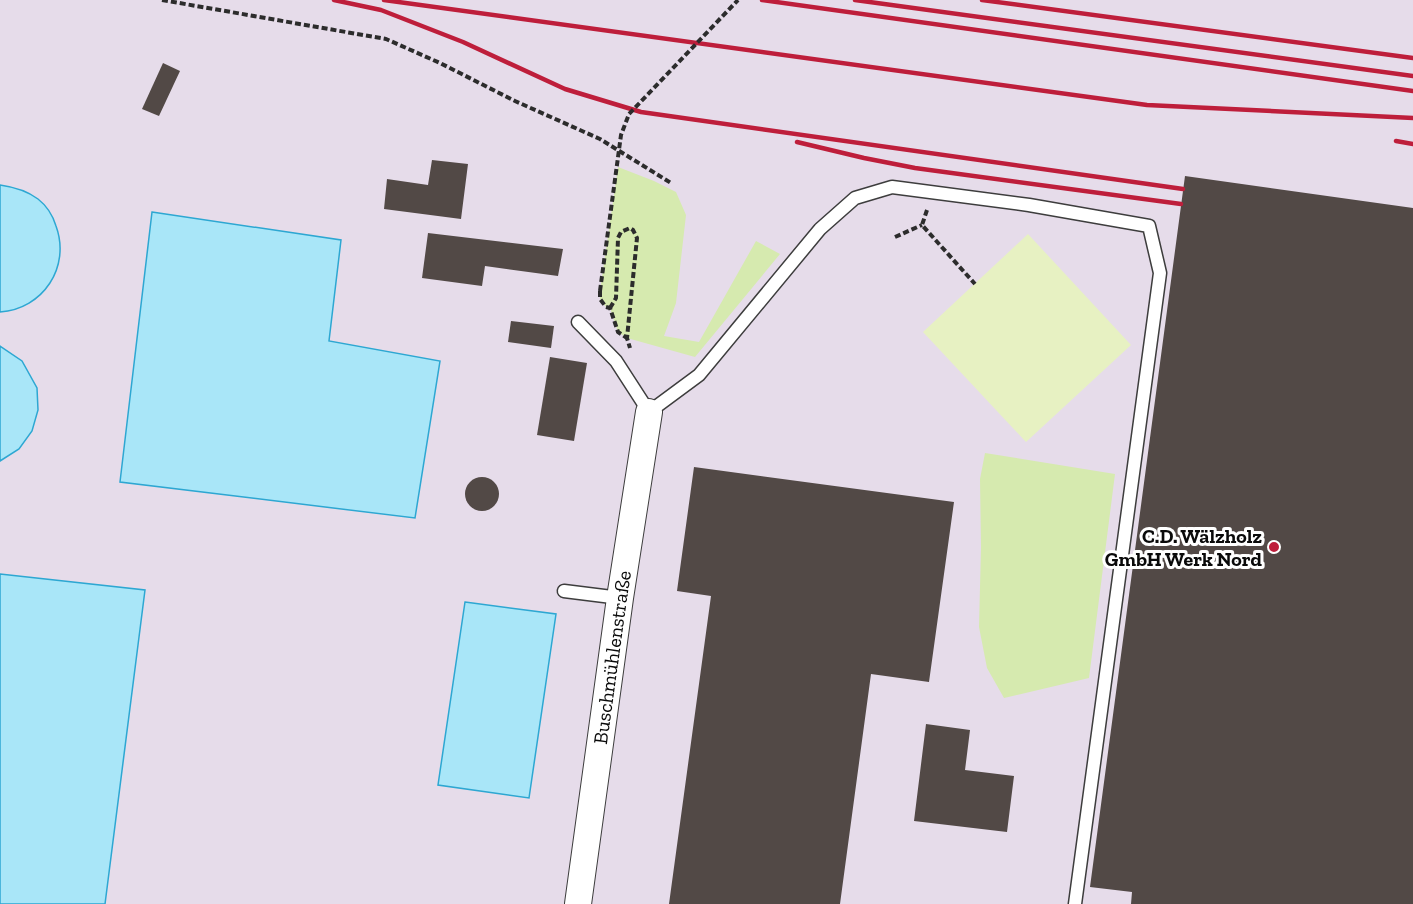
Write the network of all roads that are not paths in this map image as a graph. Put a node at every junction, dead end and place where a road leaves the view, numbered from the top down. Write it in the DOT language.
graph roads {
  1 [pos="578,322"];
  2 [pos="649,412"];
  3 [pos="564,591"];
  4 [pos="620,598"];
  5 [pos="578,904"];
  6 [pos="1075,904"];
  1 -- 2 [label="lane"];
  2 -- 4 [label="street, Buschmühlenstraße"];
  2 -- 6 [label="lane"];
  3 -- 4 [label="lane"];
  4 -- 5 [label="street, Buschmühlenstraße"];
}
